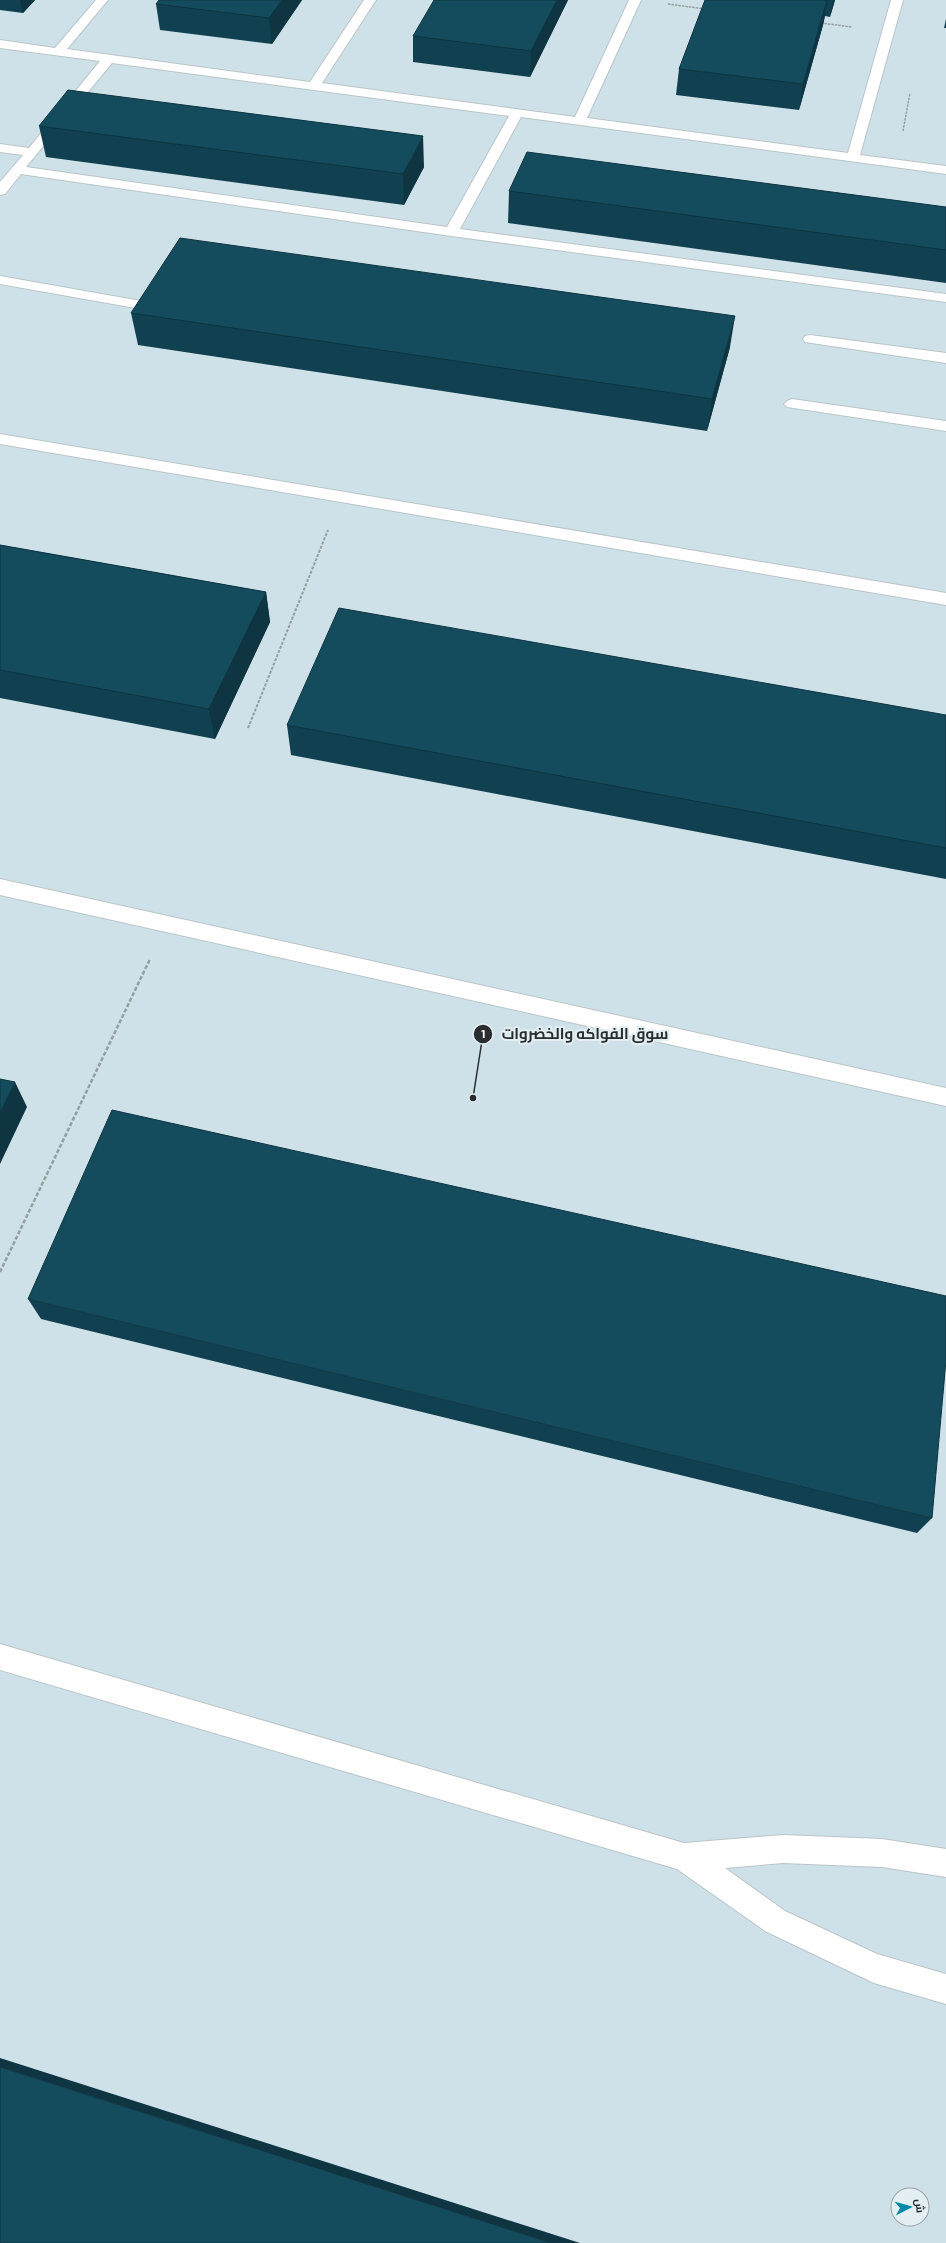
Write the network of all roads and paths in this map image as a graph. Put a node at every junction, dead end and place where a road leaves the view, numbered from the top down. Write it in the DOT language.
graph roads {
  1 [pos="102,0"];
  2 [pos="370,0"];
  3 [pos="635,0"];
  4 [pos="897,0"];
  5 [pos="706,9"];
  6 [pos="817,22"];
  7 [pos="888,31"];
  8 [pos="0,44"];
  9 [pos="58,52"];
  10 [pos="109,58"];
  11 [pos="314,85"];
  12 [pos="911,90"];
  13 [pos="517,112"];
  14 [pos="580,120"];
  15 [pos="903,136"];
  16 [pos="0,148"];
  17 [pos="32,152"];
  18 [pos="853,157"];
  19 [pos="18,170"];
  20 [pos="946,170"];
  21 [pos="0,191"];
  22 [pos="451,232"];
  23 [pos="0,280"];
  24 [pos="946,298"];
  25 [pos="158,308"];
  26 [pos="810,339"];
  27 [pos="946,358"];
  28 [pos="792,404"];
  29 [pos="946,426"];
  30 [pos="0,439"];
  31 [pos="341,497"];
  32 [pos="946,599"];
  33 [pos="248,728"];
  34 [pos="0,887"];
  35 [pos="166,924"];
  36 [pos="946,1097"];
  37 [pos="0,1272"];
  38 [pos="0,1657"];
  39 [pos="684,1857"];
  40 [pos="946,1863"];
  41 [pos="946,1989"];
  1 -- 9 [label="lane"];
  2 -- 11 [label="lane"];
  3 -- 5 [label="path"];
  3 -- 14 [label="lane"];
  4 -- 7 [label="lane"];
  6 -- 7 [label="path"];
  7 -- 18 [label="lane"];
  8 -- 9 [label="lane"];
  9 -- 10 [label="lane"];
  10 -- 11 [label="lane"];
  10 -- 17 [label="lane"];
  11 -- 13 [label="lane"];
  12 -- 15 [label="path"];
  13 -- 14 [label="lane"];
  13 -- 22 [label="lane"];
  14 -- 18 [label="lane"];
  16 -- 17 [label="lane"];
  17 -- 19 [label="lane"];
  18 -- 20 [label="lane"];
  19 -- 21 [label="lane"];
  19 -- 22 [label="lane"];
  22 -- 24 [label="lane"];
  23 -- 25 [label="lane"];
  26 -- 27 [label="lane"];
  28 -- 29 [label="lane"];
  30 -- 31 [label="lane"];
  31 -- 32 [label="lane"];
  31 -- 33 [label="path"];
  34 -- 35 [label="lane"];
  35 -- 36 [label="lane"];
  35 -- 37 [label="path"];
  38 -- 39 [label="lane"];
  39 -- 40 [label="lane"];
  39 -- 41 [label="lane"];
}
